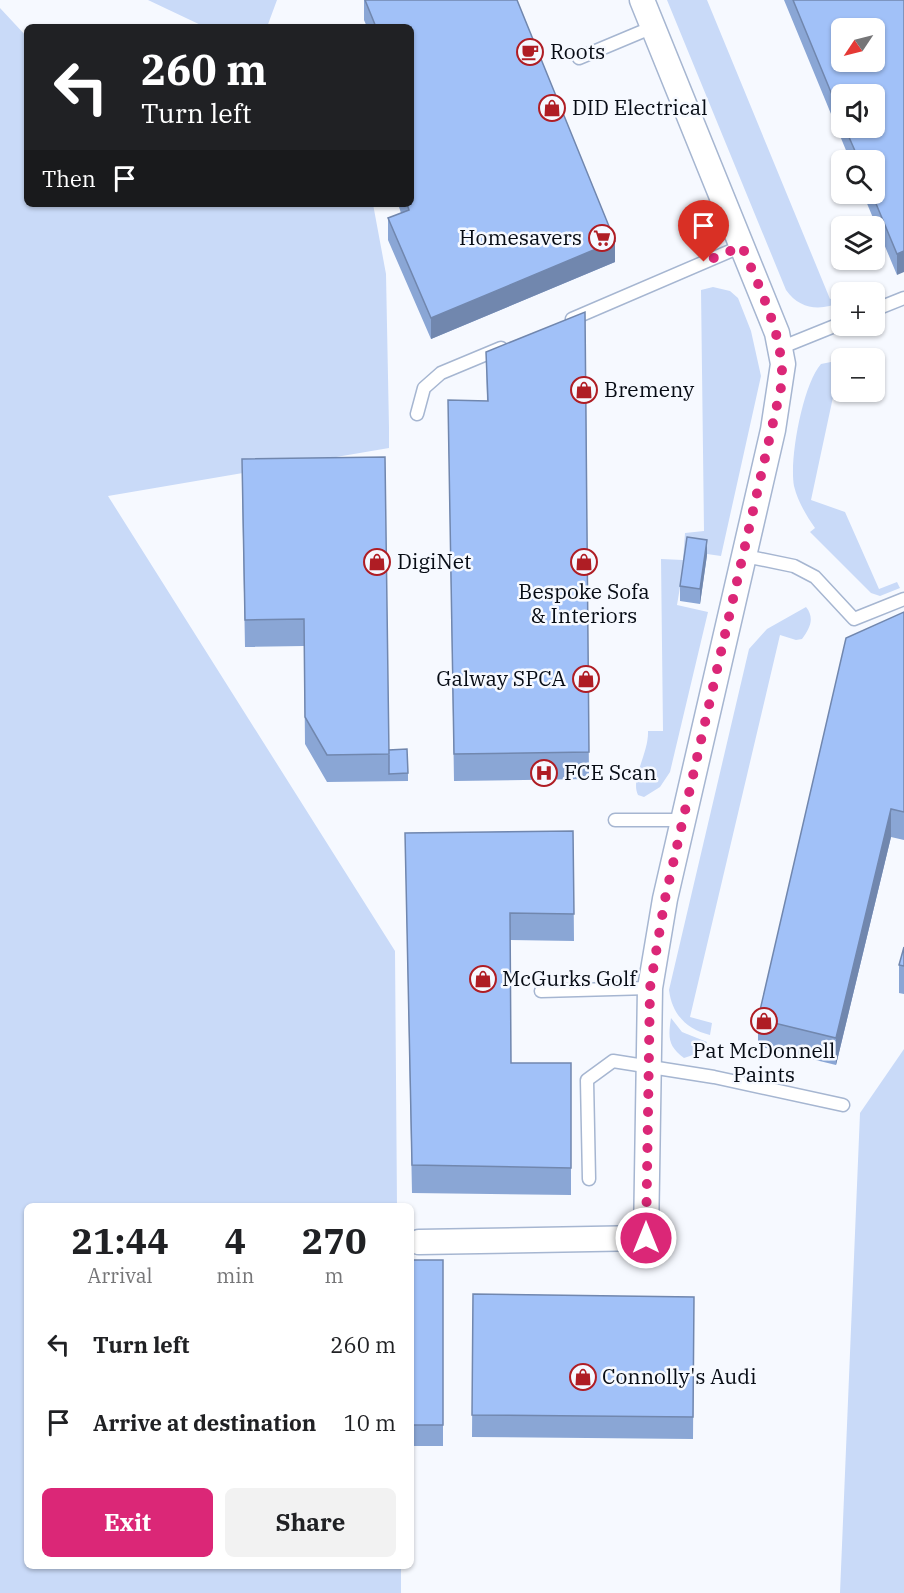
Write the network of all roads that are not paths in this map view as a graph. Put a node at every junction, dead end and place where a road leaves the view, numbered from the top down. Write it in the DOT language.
graph roads {
  1 [pos="642,0"];
  2 [pos="653,27"];
  3 [pos="579,58"];
  4 [pos="742,246"];
  5 [pos="904,298"];
  6 [pos="885,306"];
  7 [pos="559,324"];
  8 [pos="831,327"];
  9 [pos="516,342"];
  10 [pos="780,348"];
  11 [pos="417,414"];
  12 [pos="745,556"];
  13 [pos="904,599"];
  14 [pos="615,820"];
  15 [pos="684,820"];
  16 [pos="650,988"];
  17 [pos="541,991"];
  18 [pos="647,1065"];
  19 [pos="843,1105"];
  20 [pos="589,1179"];
  21 [pos="419,1242"];
  1 -- 2 [label="street"];
  2 -- 3 [label="lane"];
  2 -- 4 [label="street"];
  4 -- 7 [label="lane"];
  4 -- 10 [label="street"];
  5 -- 6 [label="lane"];
  8 -- 10 [label="lane"];
  9 -- 11 [label="lane"];
  10 -- 12 [label="street"];
  12 -- 13 [label="lane"];
  12 -- 15 [label="street"];
  14 -- 15 [label="lane"];
  15 -- 16 [label="street"];
  16 -- 17 [label="lane"];
  16 -- 18 [label="street"];
  18 -- 19 [label="lane"];
  18 -- 20 [label="lane"];
  18 -- 21 [label="street"];
}
